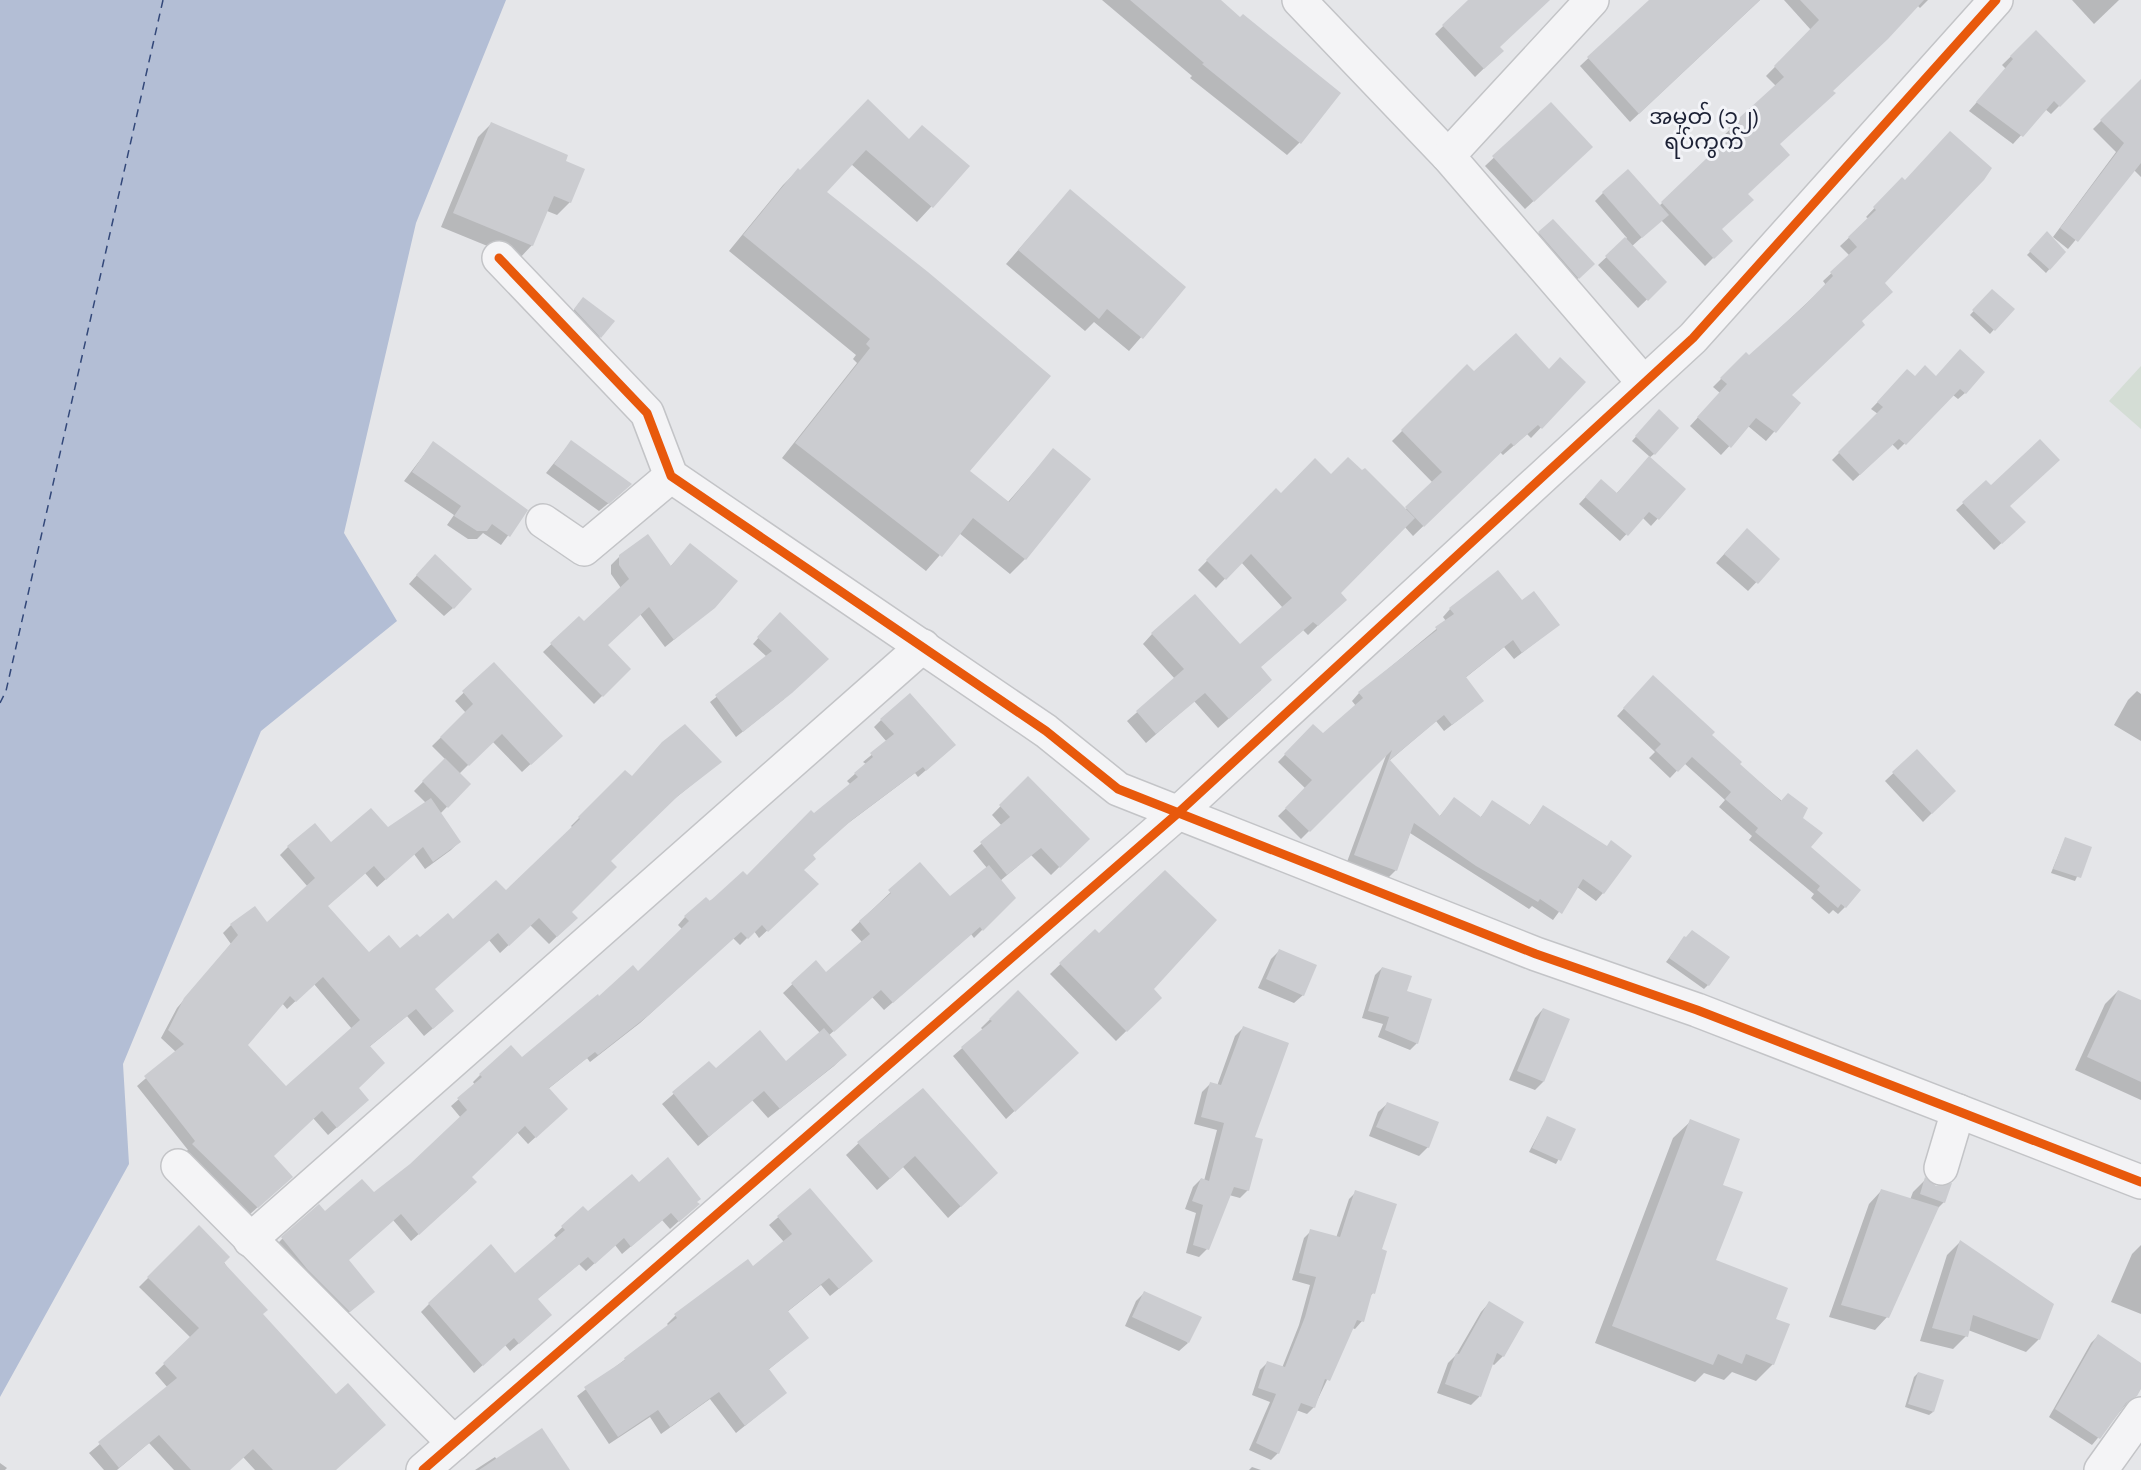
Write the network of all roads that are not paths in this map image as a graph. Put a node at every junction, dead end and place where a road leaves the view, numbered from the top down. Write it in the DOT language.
graph roads {
  1 [pos="1299,0"];
  2 [pos="1592,0"];
  3 [pos="1996,0"];
  4 [pos="1448,156"];
  5 [pos="499,258"];
  6 [pos="1644,383"];
  7 [pos="671,476"];
  8 [pos="543,521"];
  9 [pos="923,646"];
  10 [pos="1178,813"];
  11 [pos="1958,1111"];
  12 [pos="178,1166"];
  13 [pos="1941,1168"];
  14 [pos="2141,1182"];
  15 [pos="250,1240"];
  16 [pos="2141,1414"];
  17 [pos="454,1443"];
  18 [pos="423,1470"];
  19 [pos="2101,1470"];
  1 -- 4 [label="street"];
  2 -- 4 [label="street"];
  3 -- 6 [label="street"];
  4 -- 6 [label="street"];
  5 -- 7 [label="street"];
  6 -- 10 [label="street"];
  7 -- 8 [label="street"];
  7 -- 9 [label="street"];
  9 -- 10 [label="street"];
  9 -- 15 [label="street"];
  10 -- 11 [label="street"];
  10 -- 17 [label="street"];
  11 -- 13 [label="street"];
  11 -- 14 [label="street"];
  12 -- 15 [label="street"];
  15 -- 17 [label="street"];
  16 -- 19 [label="street"];
  17 -- 18 [label="street"];
}
